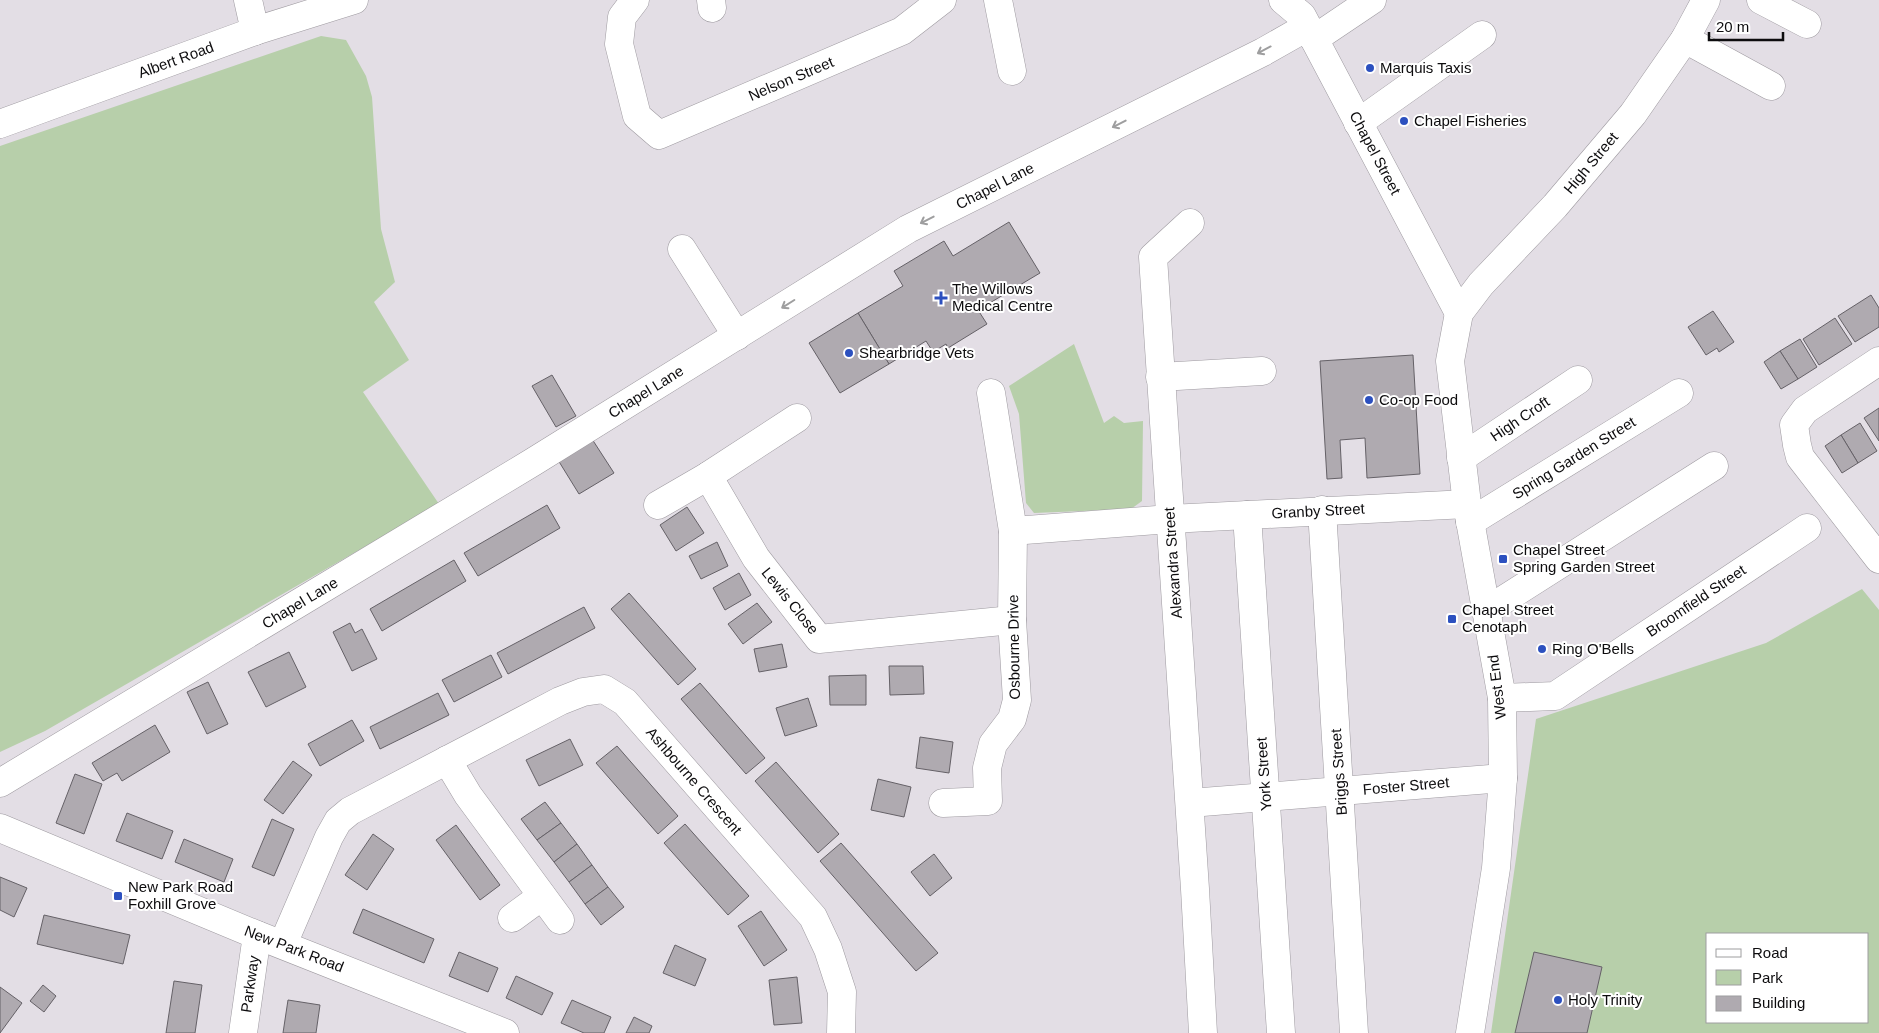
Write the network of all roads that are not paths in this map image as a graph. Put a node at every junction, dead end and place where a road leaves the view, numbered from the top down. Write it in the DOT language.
graph roads {
  1 [pos="248,0"];
  2 [pos="354,0"];
  3 [pos="635,0"];
  4 [pos="942,0"];
  5 [pos="998,0"];
  6 [pos="1283,0"];
  7 [pos="1372,0"];
  8 [pos="1706,0"];
  9 [pos="1761,0"];
  10 [pos="1807,24"];
  11 [pos="255,31"];
  12 [pos="1310,33"];
  13 [pos="1482,35"];
  14 [pos="1685,39"];
  15 [pos="1012,71"];
  16 [pos="1771,86"];
  17 [pos="1358,123"];
  18 [pos="0,124"];
  19 [pos="1190,224"];
  20 [pos="682,248"];
  21 [pos="1460,313"];
  22 [pos="738,336"];
  23 [pos="1879,361"];
  24 [pos="1262,371"];
  25 [pos="1160,377"];
  26 [pos="1578,380"];
  27 [pos="991,393"];
  28 [pos="1679,393"];
  29 [pos="797,418"];
  30 [pos="1461,458"];
  31 [pos="1714,466"];
  32 [pos="708,476"];
  33 [pos="658,506"];
  34 [pos="1322,510"];
  35 [pos="1468,513"];
  36 [pos="1247,515"];
  37 [pos="1170,519"];
  38 [pos="1807,528"];
  39 [pos="1012,531"];
  40 [pos="1879,559"];
  41 [pos="1486,611"];
  42 [pos="1012,620"];
  43 [pos="1502,698"];
  44 [pos="447,760"];
  45 [pos="1503,778"];
  46 [pos="0,784"];
  47 [pos="1340,792"];
  48 [pos="1266,797"];
  49 [pos="943,803"];
  50 [pos="1190,803"];
  51 [pos="0,828"];
  52 [pos="542,896"];
  53 [pos="512,918"];
  54 [pos="560,920"];
  55 [pos="257,935"];
  56 [pos="283,944"];
  57 [pos="243,1033"];
  58 [pos="505,1033"];
  59 [pos="841,1033"];
  60 [pos="1203,1033"];
  61 [pos="1281,1033"];
  62 [pos="1354,1033"];
  63 [pos="1470,1033"];
  1 -- 11 [label="street"];
  2 -- 11 [label="street, Albert Road"];
  3 -- 4 [label="street, Nelson Street"];
  5 -- 15 [label="street"];
  6 -- 12 [label="street, Chapel Street"];
  7 -- 12 [label="street, Chapel Lane"];
  8 -- 14 [label="street, High Street"];
  9 -- 10 [label="street"];
  11 -- 18 [label="street, Albert Road"];
  12 -- 17 [label="street, Chapel Street"];
  12 -- 22 [label="street, Chapel Lane, one-way"];
  13 -- 17 [label="street"];
  14 -- 16 [label="street"];
  14 -- 21 [label="street, High Street"];
  17 -- 21 [label="street, Chapel Street"];
  19 -- 25 [label="street, Alexandra Street"];
  20 -- 22 [label="street"];
  21 -- 30 [label="street, West End"];
  22 -- 46 [label="street, Chapel Lane"];
  23 -- 40 [label="street"];
  24 -- 25 [label="street"];
  25 -- 37 [label="street, Alexandra Street"];
  26 -- 30 [label="street, High Croft"];
  27 -- 39 [label="street, Osbourne Drive"];
  28 -- 35 [label="street, Spring Garden Street"];
  29 -- 32 [label="street"];
  30 -- 35 [label="street, West End"];
  31 -- 41 [label="street"];
  32 -- 33 [label="street"];
  32 -- 42 [label="street, Lewis Close"];
  34 -- 35 [label="street, Granby Street"];
  34 -- 36 [label="street, Granby Street"];
  34 -- 47 [label="street, Briggs Street"];
  35 -- 41 [label="street, West End"];
  36 -- 37 [label="street, Granby Street"];
  36 -- 48 [label="street, York Street"];
  37 -- 39 [label="street"];
  37 -- 50 [label="street, Alexandra Street"];
  38 -- 43 [label="street, Broomfield Street"];
  39 -- 42 [label="street, Osbourne Drive"];
  41 -- 43 [label="street, West End"];
  42 -- 49 [label="street, Osbourne Drive"];
  43 -- 45 [label="street, West End"];
  44 -- 52 [label="street"];
  44 -- 56 [label="street, Ashbourne Crescent"];
  44 -- 59 [label="street, Ashbourne Crescent"];
  45 -- 47 [label="street, Foster Street"];
  45 -- 63 [label="street, West End"];
  47 -- 48 [label="street, Foster Street"];
  47 -- 62 [label="street, Briggs Street"];
  48 -- 50 [label="street, Foster Street"];
  48 -- 61 [label="street, York Street"];
  50 -- 60 [label="street, Alexandra Street"];
  51 -- 55 [label="street, New Park Road"];
  52 -- 53 [label="street"];
  52 -- 54 [label="street"];
  55 -- 56 [label="street, New Park Road"];
  55 -- 57 [label="street, Parkway"];
  56 -- 58 [label="street, New Park Road"];
}
